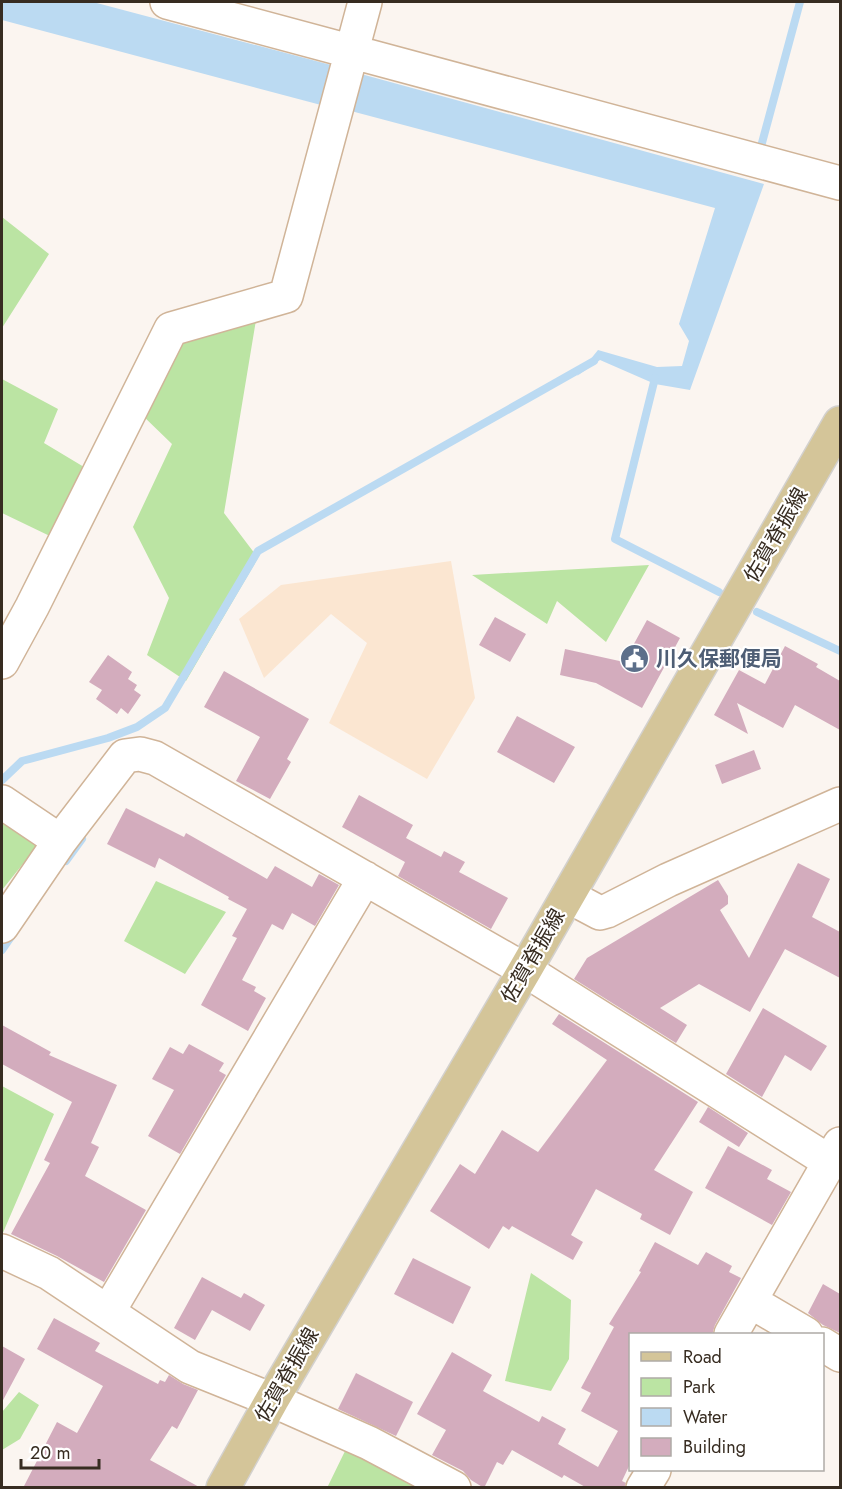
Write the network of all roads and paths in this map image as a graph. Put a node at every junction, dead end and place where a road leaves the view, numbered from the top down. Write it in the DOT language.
graph roads {
  1 [pos="166,2"];
  2 [pos="365,2"];
  3 [pos="345,75"];
  4 [pos="840,183"];
  5 [pos="840,423"];
  6 [pos="2,662"];
  7 [pos="2,802"];
  8 [pos="840,804"];
  9 [pos="60,841"];
  10 [pos="365,878"];
  11 [pos="568,896"];
  12 [pos="2,926"];
  13 [pos="525,970"];
  14 [pos="835,1153"];
  15 [pos="2,1251"];
  16 [pos="750,1301"];
  17 [pos="108,1312"];
  18 [pos="732,1333"];
  19 [pos="803,1333"];
  20 [pos="824,1345"];
  21 [pos="840,1355"];
  22 [pos="272,1400"];
  23 [pos="653,1471"];
  24 [pos="223,1488"];
  25 [pos="454,1488"];
  26 [pos="643,1488"];
  1 -- 3 [label="street"];
  2 -- 3 [label="street"];
  3 -- 4 [label="street"];
  3 -- 6 [label="street"];
  5 -- 11 [label="main road, 佐賀脊振線"];
  7 -- 9 [label="street"];
  8 -- 11 [label="street"];
  9 -- 10 [label="street"];
  9 -- 12 [label="street"];
  10 -- 13 [label="street"];
  10 -- 17 [label="street"];
  11 -- 13 [label="main road, 佐賀脊振線"];
  13 -- 14 [label="street"];
  13 -- 22 [label="main road, 佐賀脊振線"];
  14 -- 16 [label="street"];
  15 -- 17 [label="street"];
  16 -- 18 [label="street"];
  16 -- 19 [label="street"];
  17 -- 22 [label="street"];
  20 -- 21 [label="street"];
  22 -- 24 [label="main road, 佐賀脊振線"];
  22 -- 25 [label="street"];
  23 -- 26 [label="street"];
}
